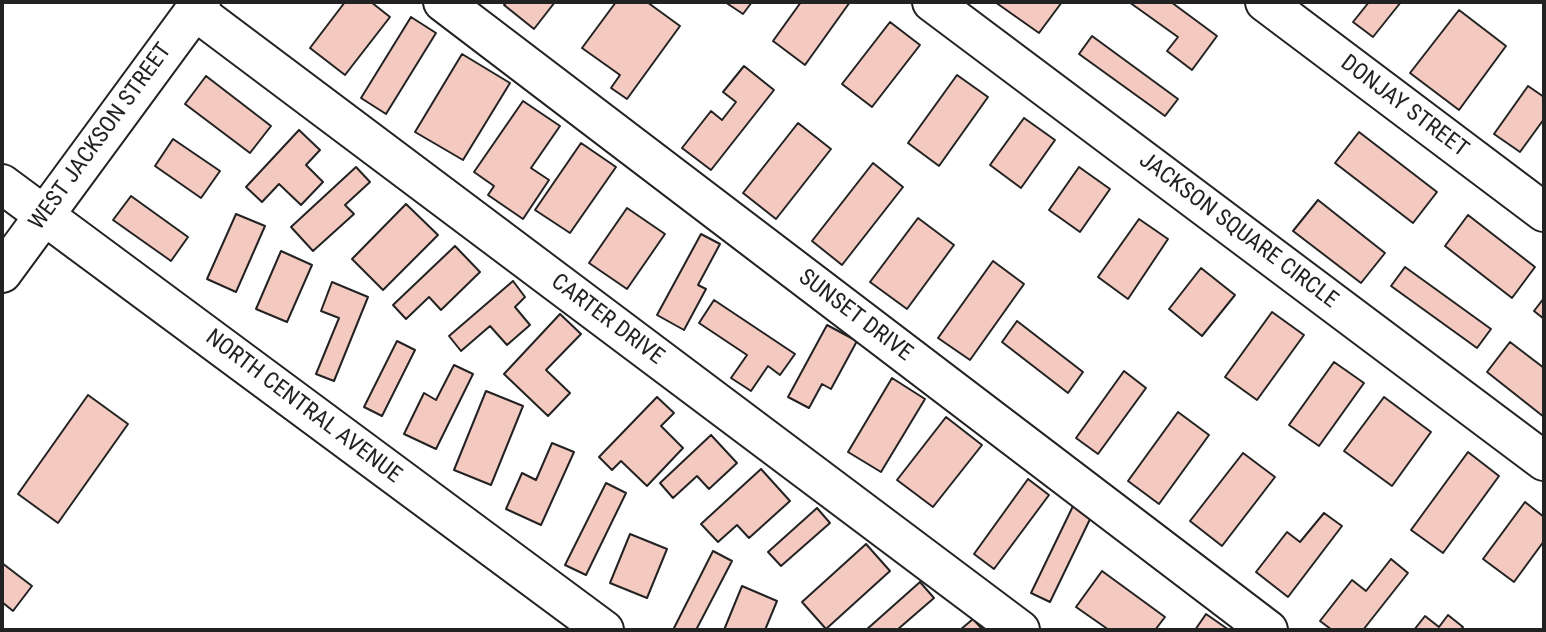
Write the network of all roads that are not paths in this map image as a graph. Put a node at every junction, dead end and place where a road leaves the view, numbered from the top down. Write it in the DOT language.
graph roads {
  1 [pos="443,2"];
  2 [pos="932,2"];
  3 [pos="1265,2"];
  4 [pos="198,6"];
  5 [pos="2,184"];
  6 [pos="1544,212"];
  7 [pos="44,216"];
  8 [pos="2,273"];
  9 [pos="1544,461"];
  10 [pos="604,630"];
  11 [pos="1020,630"];
  12 [pos="1268,630"];
  1 -- 12 [label="street, SUNSET DRIVE"];
  2 -- 9 [label="street, JACKSON SQUARE CIRCLE"];
  3 -- 6 [label="street, DONJAY STREET"];
  4 -- 7 [label="street, WEST JACKSON STREET"];
  4 -- 11 [label="street, CARTER DRIVE"];
  5 -- 7 [label="street, NORTH CENTRAL AVENUE"];
  7 -- 8 [label="street, WEST JACKSON STREET"];
  7 -- 10 [label="street, NORTH CENTRAL AVENUE"];
}
